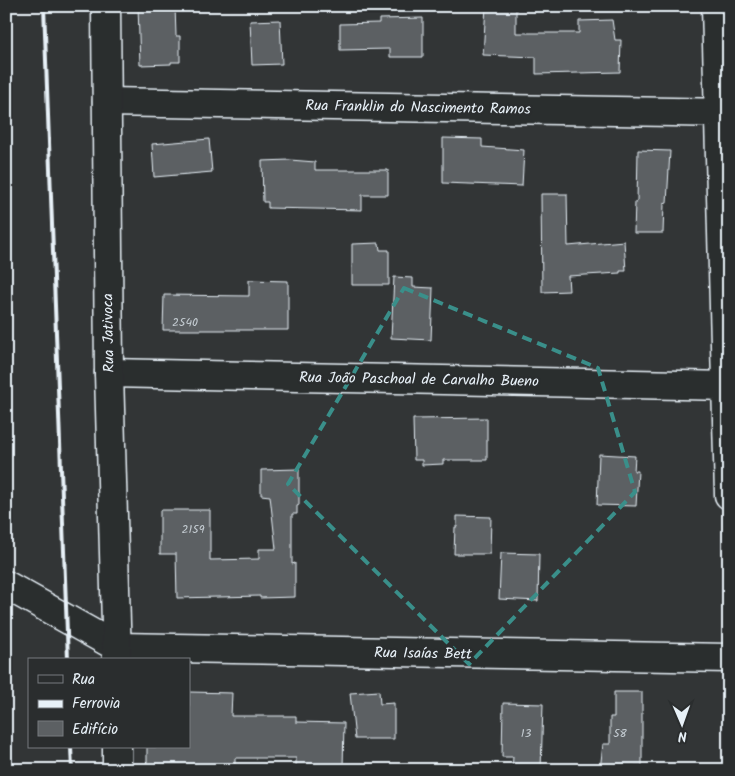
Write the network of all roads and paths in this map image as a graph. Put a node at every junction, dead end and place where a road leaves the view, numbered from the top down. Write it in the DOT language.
graph roads {
  1 [pos="106,6"];
  2 [pos="716,6"];
  3 [pos="107,102"];
  4 [pos="724,113"];
  5 [pos="109,372"];
  6 [pos="727,386"];
  7 [pos="729,496"];
  8 [pos="6,585"];
  9 [pos="117,653"];
  10 [pos="729,658"];
  11 [pos="117,748"];
  12 [pos="117,770"];
  1 -- 3 [label="street, Rua Jativoca"];
  2 -- 4 [label="street"];
  3 -- 4 [label="street, Rua Franklin do Nascimento Ramos"];
  3 -- 5 [label="street, Rua Jativoca"];
  4 -- 6 [label="street"];
  5 -- 6 [label="street, Rua João Paschoal de Carvalho Bueno"];
  5 -- 9 [label="street, Rua Jativoca"];
  6 -- 7 [label="street"];
  8 -- 9 [label="street"];
  9 -- 10 [label="street, Rua Isaías Bett"];
  11 -- 12 [label="street"];
}
